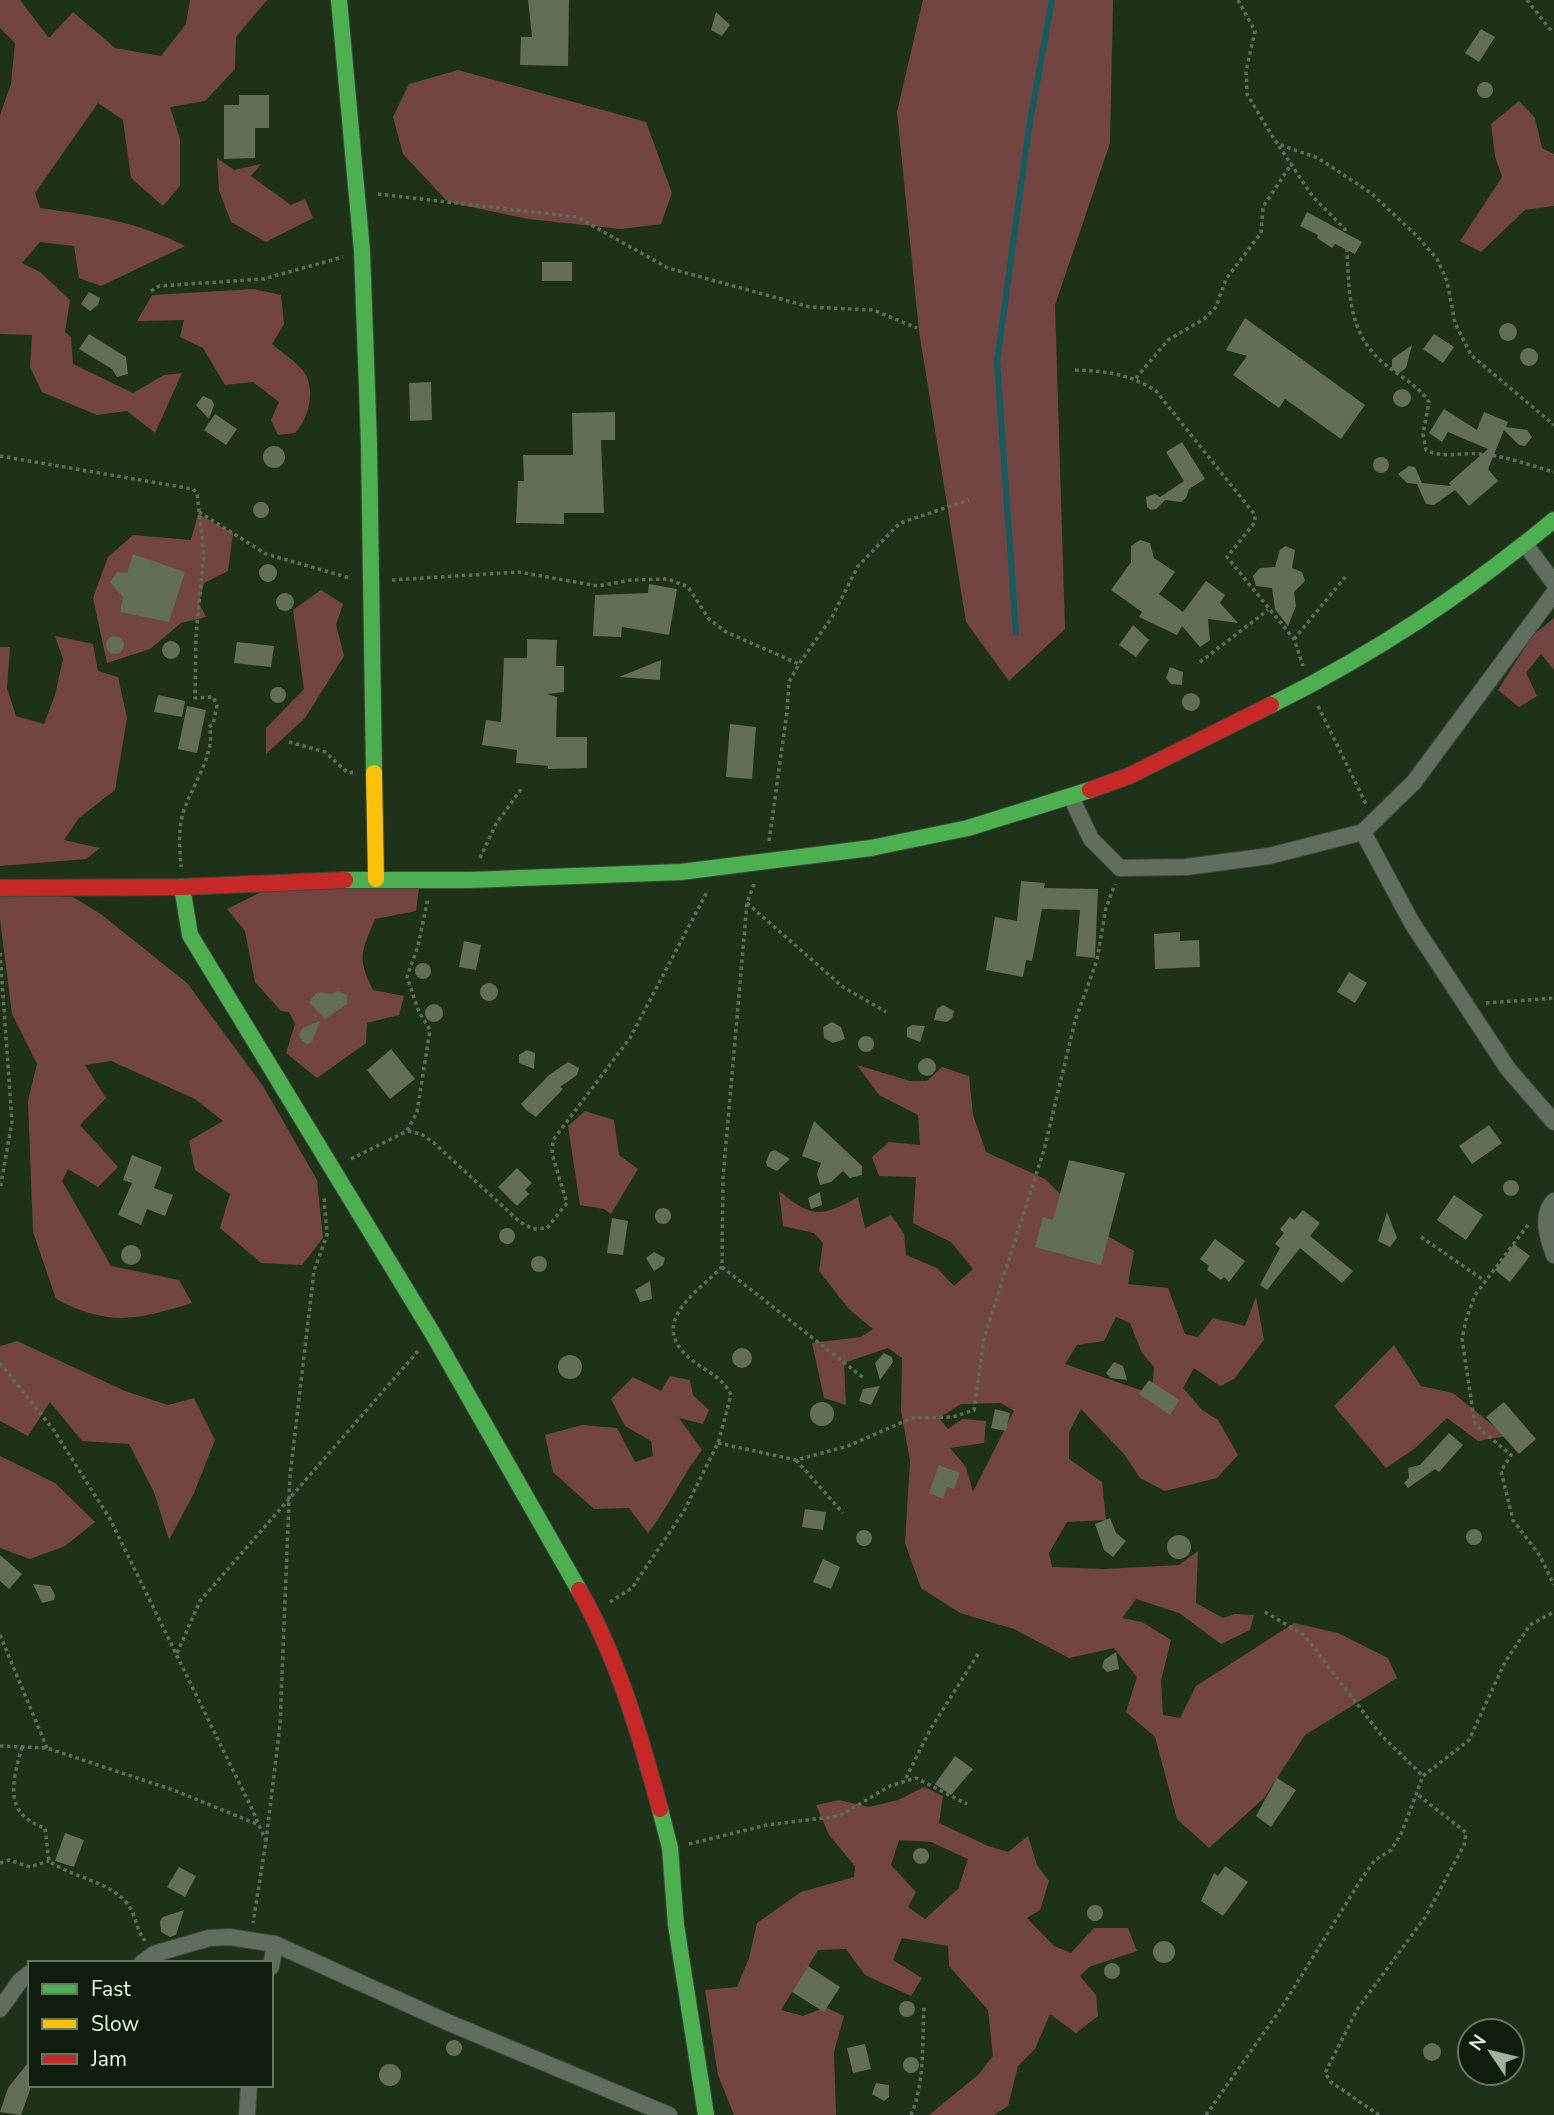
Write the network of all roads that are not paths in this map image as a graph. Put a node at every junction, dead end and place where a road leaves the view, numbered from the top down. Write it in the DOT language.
graph roads {
  1 [pos="339,0"];
  2 [pos="1554,520"];
  3 [pos="1525,544"];
  4 [pos="1554,583"];
  5 [pos="1554,593"];
  6 [pos="1071,797"];
  7 [pos="1368,826"];
  8 [pos="376,878"];
  9 [pos="182,887"];
  10 [pos="0,888"];
  11 [pos="1554,1122"];
  12 [pos="1551,1203"];
  13 [pos="1554,1255"];
  14 [pos="275,1944"];
  15 [pos="148,1958"];
  16 [pos="272,1961"];
  17 [pos="28,1975"];
  18 [pos="0,2009"];
  19 [pos="249,2087"];
  20 [pos="247,2115"];
  21 [pos="669,2115"];
  22 [pos="706,2115"];
  1 -- 8 [label="street"];
  2 -- 3 [label="street"];
  3 -- 4 [label="street"];
  3 -- 6 [label="street"];
  5 -- 7 [label="street"];
  6 -- 7 [label="street"];
  6 -- 8 [label="street"];
  7 -- 11 [label="street"];
  8 -- 9 [label="street"];
  9 -- 10 [label="street"];
  9 -- 22 [label="street"];
  12 -- 13 [label="street"];
  14 -- 15 [label="street"];
  14 -- 16 [label="street"];
  14 -- 21 [label="street"];
  17 -- 18 [label="street"];
  19 -- 20 [label="street"];
}
